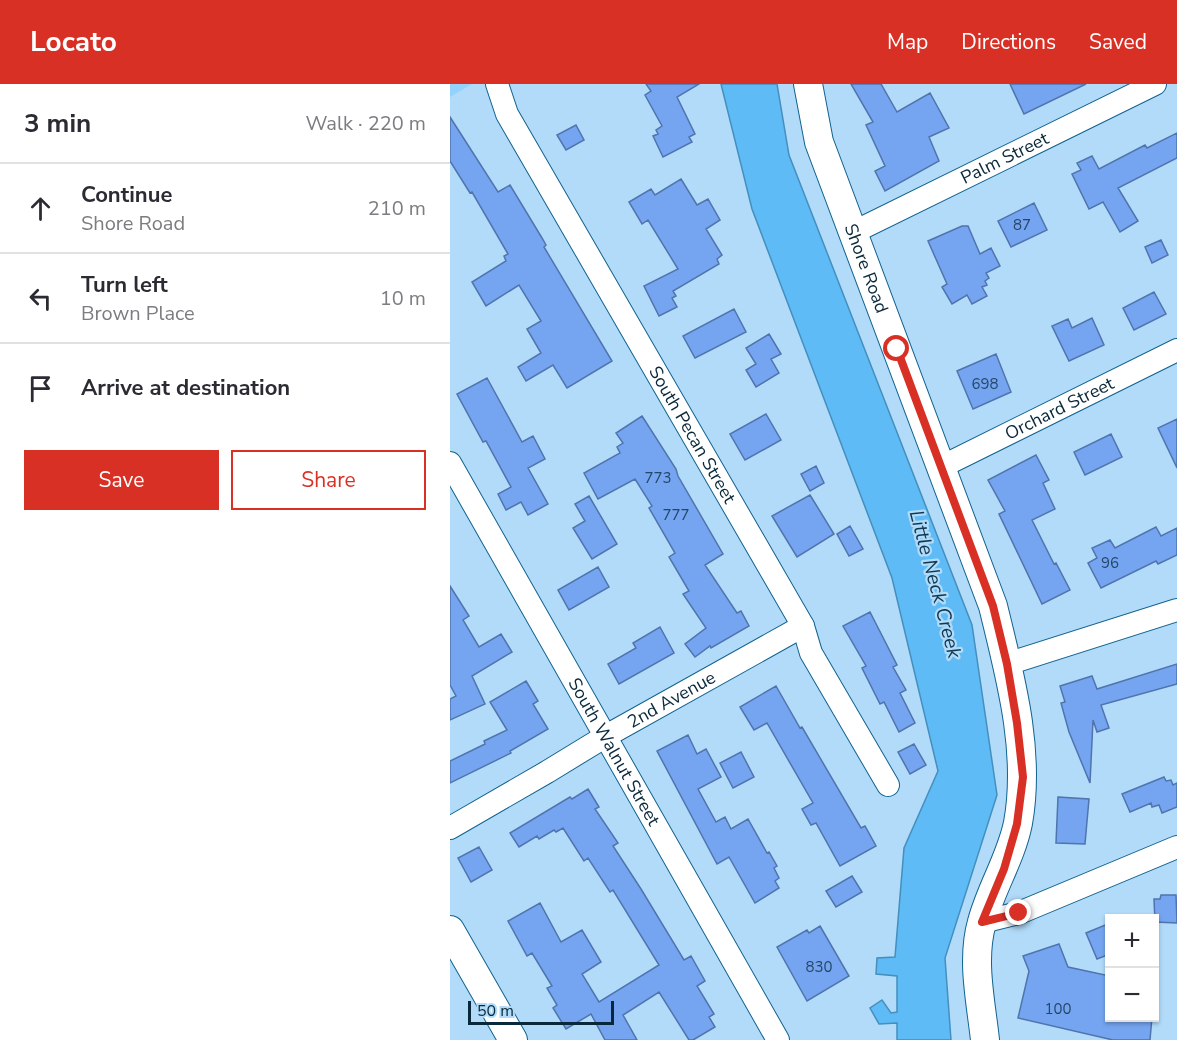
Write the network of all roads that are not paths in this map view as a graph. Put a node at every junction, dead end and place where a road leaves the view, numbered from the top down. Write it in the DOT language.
graph roads {
  1 [pos="496,84"];
  2 [pos="808,84"];
  3 [pos="1155,84"];
  4 [pos="852,232"];
  5 [pos="1177,350"];
  6 [pos="450,463"];
  7 [pos="941,467"];
  8 [pos="1177,610"];
  9 [pos="803,626"];
  10 [pos="1007,664"];
  11 [pos="606,736"];
  12 [pos="888,785"];
  13 [pos="450,828"];
  14 [pos="1177,847"];
  15 [pos="982,922"];
  16 [pos="450,930"];
  17 [pos="513,1040"];
  18 [pos="778,1040"];
  19 [pos="985,1040"];
  1 -- 9 [label="street, South Pecan Street"];
  2 -- 4 [label="street, Shore Road"];
  3 -- 4 [label="street, Palm Street"];
  4 -- 7 [label="street, Shore Road"];
  5 -- 7 [label="street, Orchard Street"];
  6 -- 11 [label="street, South Walnut Street"];
  7 -- 10 [label="street, Shore Road"];
  8 -- 10 [label="street"];
  9 -- 11 [label="street, 2nd Avenue"];
  9 -- 12 [label="street, South Pecan Street"];
  10 -- 15 [label="street, Shore Road"];
  11 -- 13 [label="street, 2nd Avenue"];
  11 -- 18 [label="street, South Walnut Street"];
  14 -- 15 [label="street"];
  15 -- 19 [label="street, Shore Road"];
  16 -- 17 [label="street"];
}
